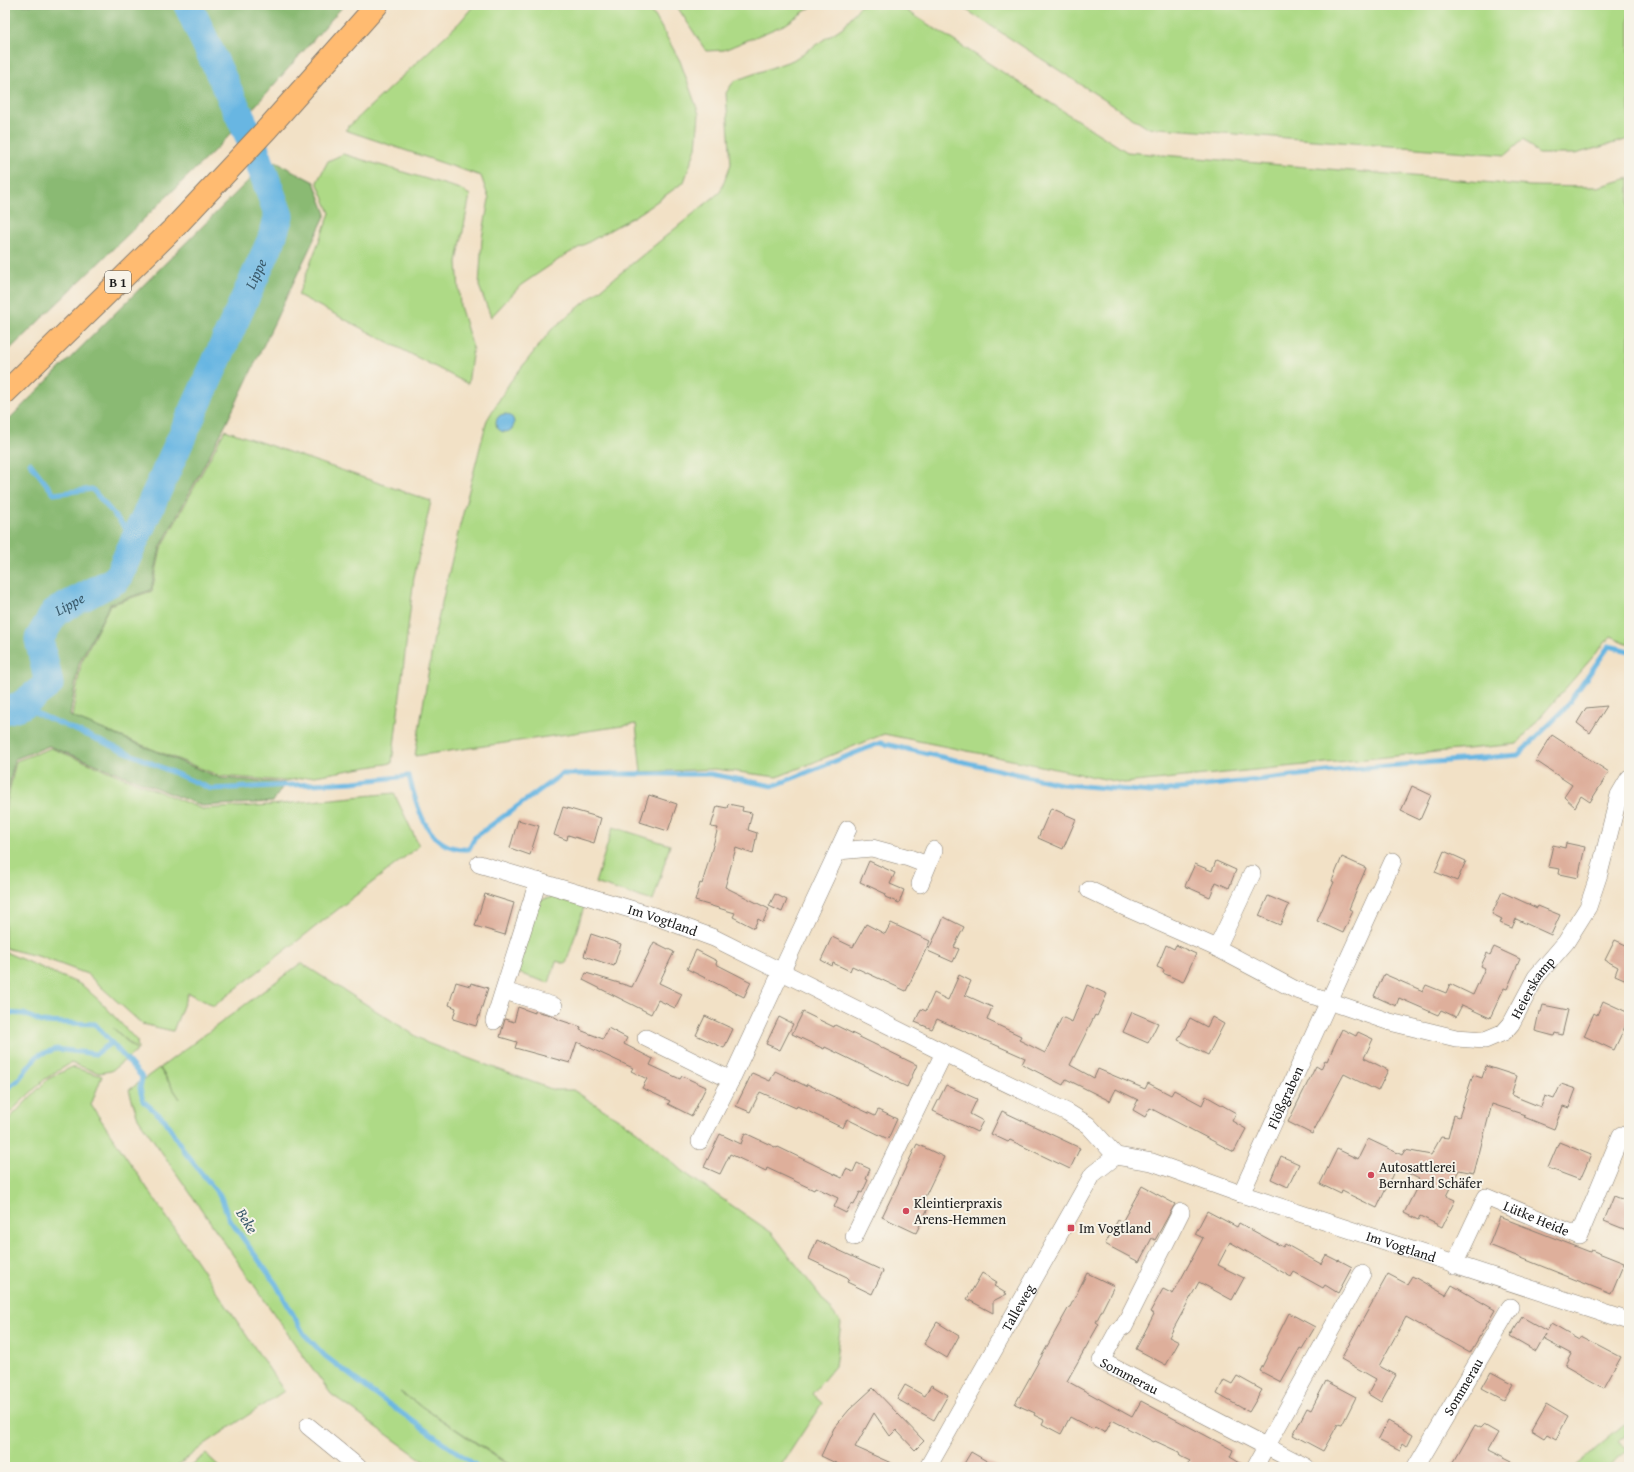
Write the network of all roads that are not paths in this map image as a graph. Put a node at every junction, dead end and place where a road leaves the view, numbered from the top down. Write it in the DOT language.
graph roads {
  1 [pos="377,5"];
  2 [pos="5,393"];
  3 [pos="1629,778"];
  4 [pos="848,829"];
  5 [pos="934,850"];
  6 [pos="838,851"];
  7 [pos="1393,861"];
  8 [pos="479,864"];
  9 [pos="927,865"];
  10 [pos="1252,874"];
  11 [pos="538,880"];
  12 [pos="920,884"];
  13 [pos="1089,890"];
  14 [pos="1217,948"];
  15 [pos="782,973"];
  16 [pos="504,991"];
  17 [pos="1329,1002"];
  18 [pos="554,1006"];
  19 [pos="494,1021"];
  20 [pos="646,1038"];
  21 [pos="944,1053"];
  22 [pos="731,1080"];
  23 [pos="1621,1135"];
  24 [pos="700,1141"];
  25 [pos="1116,1156"];
  26 [pos="1241,1194"];
  27 [pos="1182,1212"];
  28 [pos="854,1237"];
  29 [pos="1454,1265"];
  30 [pos="1362,1274"];
  31 [pos="1510,1307"];
  32 [pos="1629,1321"];
  33 [pos="308,1426"];
  34 [pos="1266,1447"];
  35 [pos="358,1467"];
  36 [pos="928,1467"];
  37 [pos="1255,1467"];
  38 [pos="1306,1467"];
  39 [pos="1416,1467"];
  1 -- 2 [label="highway, B 1"];
  3 -- 17 [label="street, Heierskamp"];
  4 -- 6 [label="street"];
  5 -- 9 [label="street"];
  6 -- 9 [label="street"];
  6 -- 15 [label="street"];
  7 -- 17 [label="street, Flößgraben"];
  8 -- 11 [label="street, Im Vogtland"];
  9 -- 12 [label="street"];
  10 -- 14 [label="street"];
  11 -- 15 [label="street, Im Vogtland"];
  11 -- 16 [label="street"];
  13 -- 14 [label="street"];
  14 -- 17 [label="street"];
  15 -- 21 [label="street, Im Vogtland"];
  15 -- 22 [label="street"];
  16 -- 18 [label="street"];
  16 -- 19 [label="street"];
  17 -- 26 [label="street, Flößgraben"];
  20 -- 22 [label="street"];
  21 -- 25 [label="street, Im Vogtland"];
  21 -- 28 [label="street"];
  22 -- 24 [label="street"];
  23 -- 29 [label="street, Lütke Heide"];
  25 -- 26 [label="street, Im Vogtland"];
  25 -- 36 [label="street, Talleweg"];
  26 -- 29 [label="street, Im Vogtland"];
  27 -- 34 [label="street, Sommerau"];
  29 -- 32 [label="street, Im Vogtland"];
  30 -- 34 [label="street"];
  31 -- 39 [label="street, Sommerau"];
  33 -- 35 [label="street"];
  34 -- 37 [label="street"];
  34 -- 38 [label="street, Sommerau"];
}
